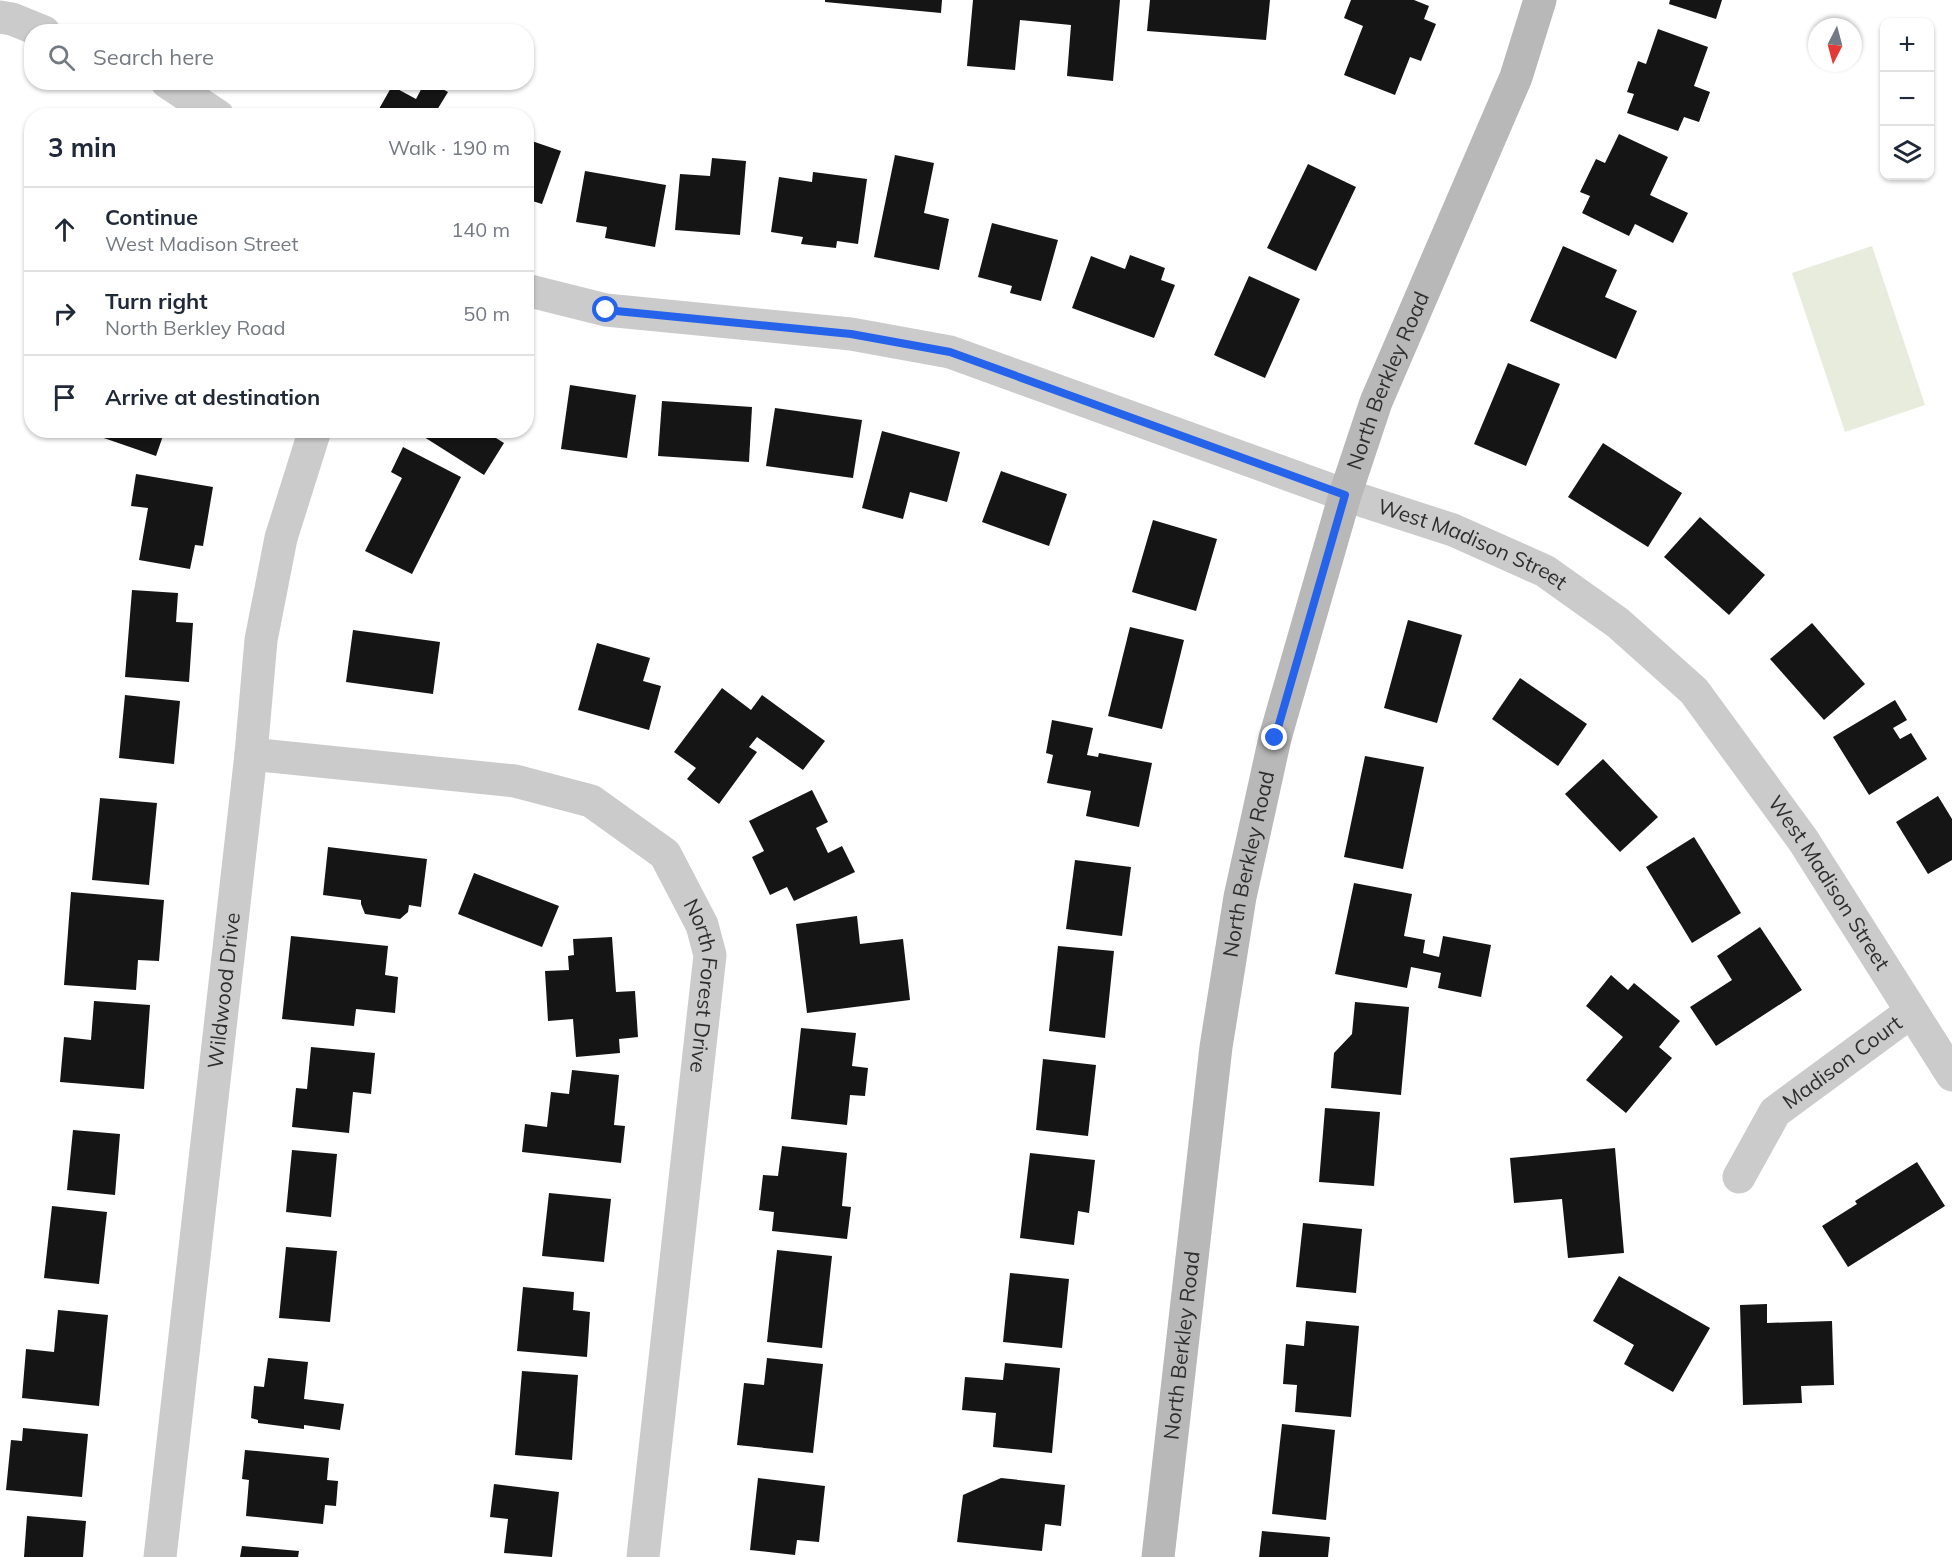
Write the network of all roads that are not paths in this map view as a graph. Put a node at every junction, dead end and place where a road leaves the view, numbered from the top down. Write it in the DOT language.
graph roads {
  1 [pos="1540,0"];
  2 [pos="0,17"];
  3 [pos="24,24"];
  4 [pos="179,90"];
  5 [pos="206,108"];
  6 [pos="534,292"];
  7 [pos="312,438"];
  8 [pos="1345,495"];
  9 [pos="251,754"];
  10 [pos="1911,1012"];
  11 [pos="1952,1075"];
  12 [pos="1739,1177"];
  13 [pos="160,1557"];
  14 [pos="643,1557"];
  15 [pos="1158,1557"];
  1 -- 8 [label="street, North Berkley Road"];
  2 -- 3 [label="street"];
  4 -- 5 [label="street"];
  6 -- 8 [label="street, West Madison Street"];
  7 -- 9 [label="street, Wildwood Drive"];
  8 -- 10 [label="street, West Madison Street"];
  8 -- 15 [label="street, North Berkley Road"];
  9 -- 13 [label="street, Wildwood Drive"];
  9 -- 14 [label="street, North Forest Drive"];
  10 -- 11 [label="street, West Madison Street"];
  10 -- 12 [label="street, Madison Court"];
}
